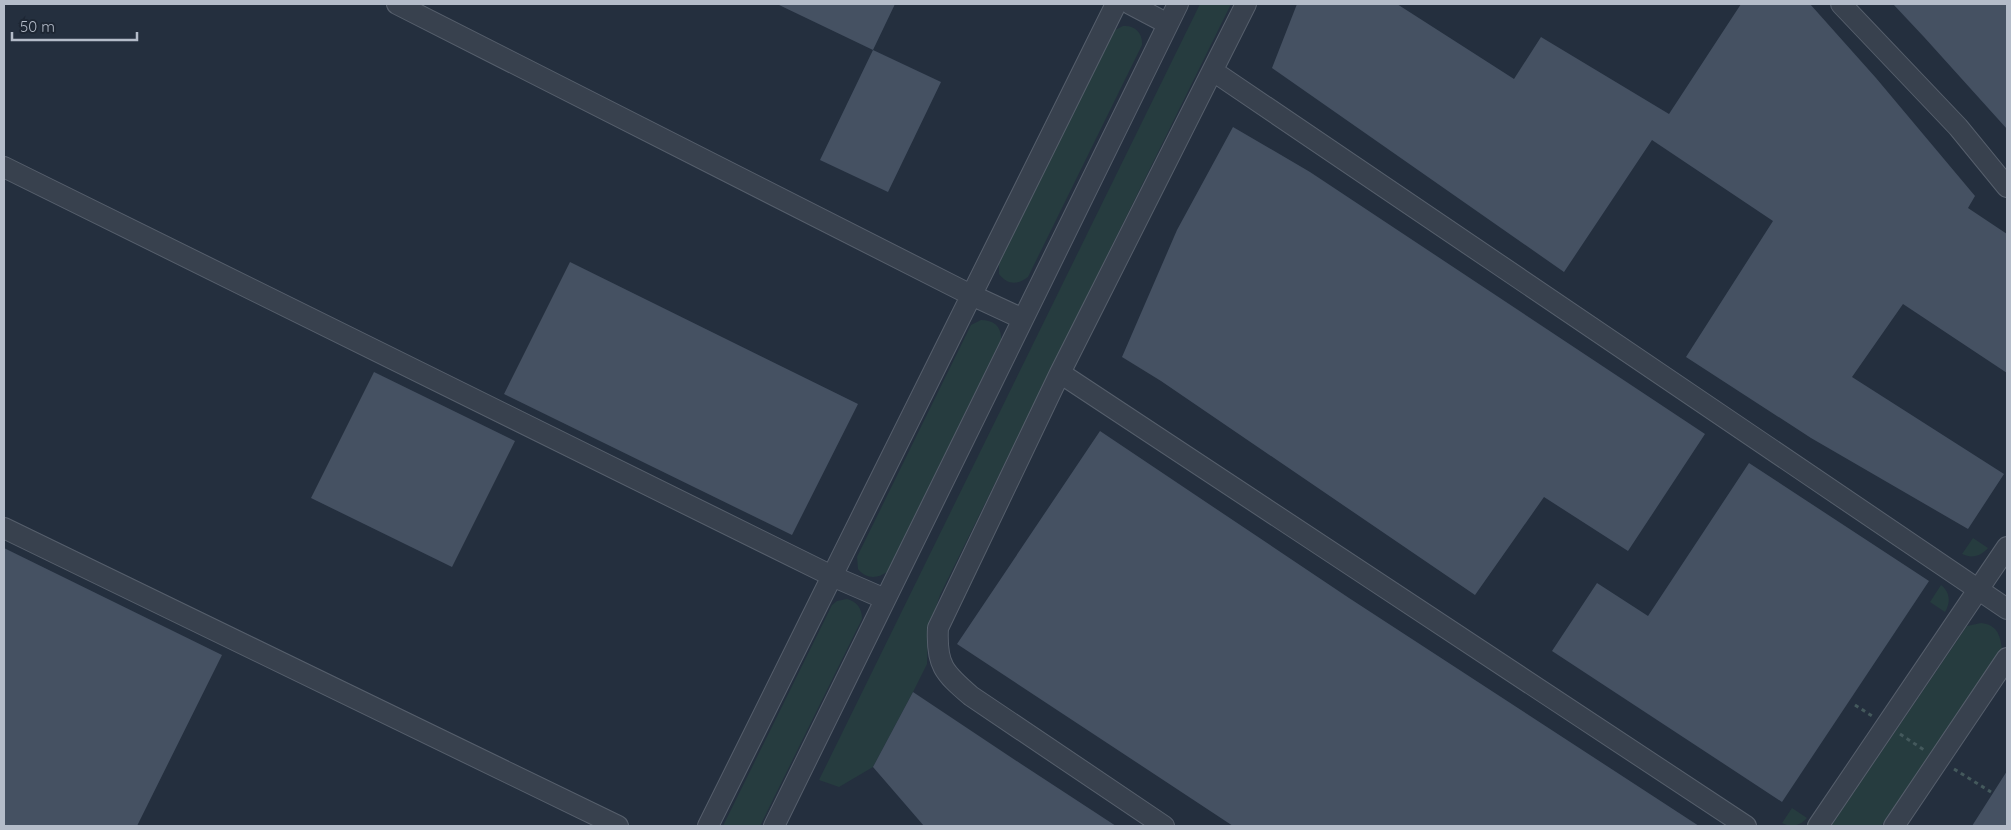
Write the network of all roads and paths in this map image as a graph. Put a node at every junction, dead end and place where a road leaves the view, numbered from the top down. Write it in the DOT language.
graph roads {
  1 [pos="397,4"];
  2 [pos="1116,4"];
  3 [pos="1130,4"];
  4 [pos="1178,4"];
  5 [pos="1246,4"];
  6 [pos="1841,4"];
  7 [pos="1168,24"];
  8 [pos="1213,71"];
  9 [pos="4,167"];
  10 [pos="2007,187"];
  11 [pos="971,295"];
  12 [pos="1023,319"];
  13 [pos="1060,374"];
  14 [pos="4,528"];
  15 [pos="2007,547"];
  16 [pos="832,576"];
  17 [pos="1978,590"];
  18 [pos="886,599"];
  19 [pos="2007,609"];
  20 [pos="2007,658"];
  21 [pos="1855,705"];
  22 [pos="1875,718"];
  23 [pos="1896,731"];
  24 [pos="1930,754"];
  25 [pos="1951,767"];
  26 [pos="1991,792"];
  27 [pos="618,826"];
  28 [pos="708,826"];
  29 [pos="774,826"];
  30 [pos="1164,826"];
  31 [pos="1746,826"];
  32 [pos="1818,826"];
  33 [pos="1894,826"];
  1 -- 11 [label="lane"];
  2 -- 11 [label="lane"];
  3 -- 7 [label="lane"];
  4 -- 7 [label="lane"];
  5 -- 8 [label="lane"];
  6 -- 10 [label="lane"];
  7 -- 12 [label="lane"];
  8 -- 13 [label="lane"];
  8 -- 17 [label="lane"];
  9 -- 16 [label="lane"];
  11 -- 12 [label="lane"];
  11 -- 16 [label="lane"];
  12 -- 18 [label="lane"];
  13 -- 30 [label="lane"];
  13 -- 31 [label="lane"];
  14 -- 27 [label="lane"];
  15 -- 17 [label="lane"];
  16 -- 18 [label="lane"];
  16 -- 28 [label="lane"];
  17 -- 19 [label="lane"];
  17 -- 32 [label="lane"];
  18 -- 29 [label="lane"];
  20 -- 33 [label="lane"];
  21 -- 22 [label="path"];
  23 -- 24 [label="path"];
  25 -- 26 [label="path"];
}
